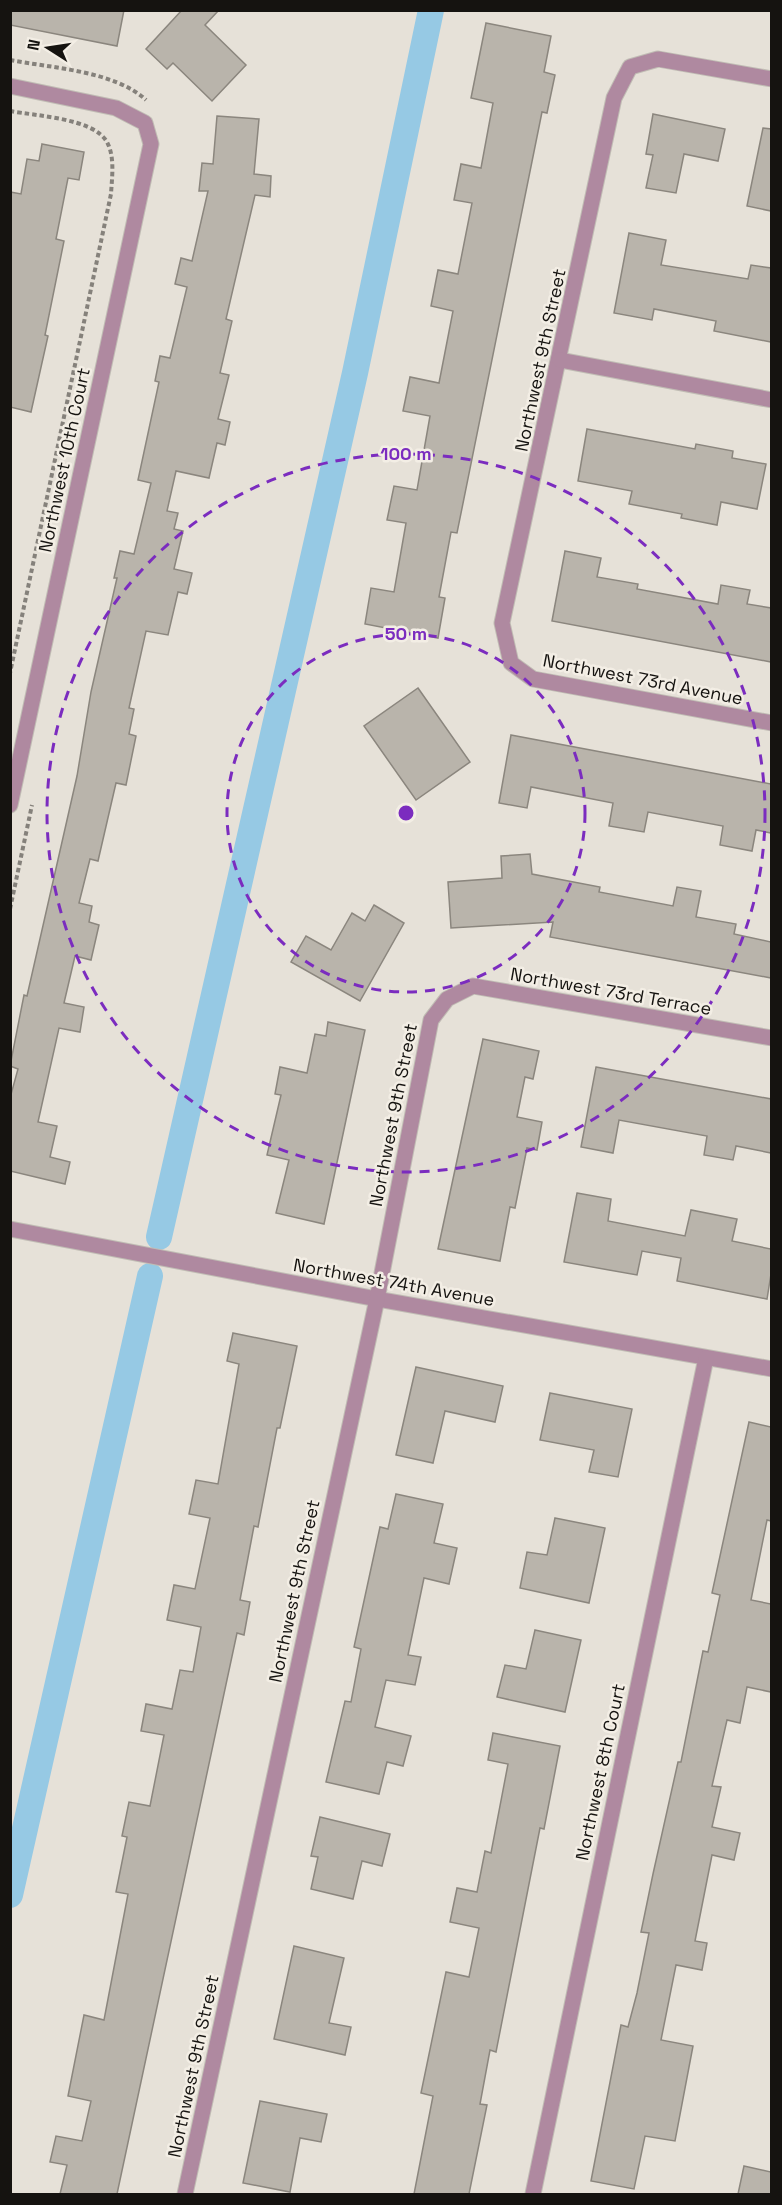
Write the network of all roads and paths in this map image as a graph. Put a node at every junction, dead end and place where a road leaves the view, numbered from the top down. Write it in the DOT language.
graph roads {
  1 [pos="771,79"];
  2 [pos="10,86"];
  3 [pos="10,111"];
  4 [pos="560,360"];
  5 [pos="771,400"];
  6 [pos="511,663"];
  7 [pos="10,674"];
  8 [pos="771,723"];
  9 [pos="10,805"];
  10 [pos="447,999"];
  11 [pos="771,1038"];
  12 [pos="10,1229"];
  13 [pos="377,1299"];
  14 [pos="706,1358"];
  15 [pos="771,1369"];
  16 [pos="185,2194"];
  17 [pos="533,2194"];
  1 -- 4 [label="street, Northwest 9th Street"];
  2 -- 9 [label="street, Northwest 10th Court"];
  3 -- 7 [label="path"];
  4 -- 5 [label="street"];
  4 -- 6 [label="street, Northwest 9th Street"];
  6 -- 8 [label="street, Northwest 73rd Avenue"];
  10 -- 11 [label="street, Northwest 73rd Terrace"];
  10 -- 13 [label="street, Northwest 9th Street"];
  12 -- 13 [label="street, Northwest 74th Avenue"];
  13 -- 14 [label="street, Northwest 74th Avenue"];
  13 -- 16 [label="street, Northwest 9th Street"];
  14 -- 15 [label="street, Northwest 74th Avenue"];
  14 -- 17 [label="street, Northwest 8th Court"];
}
